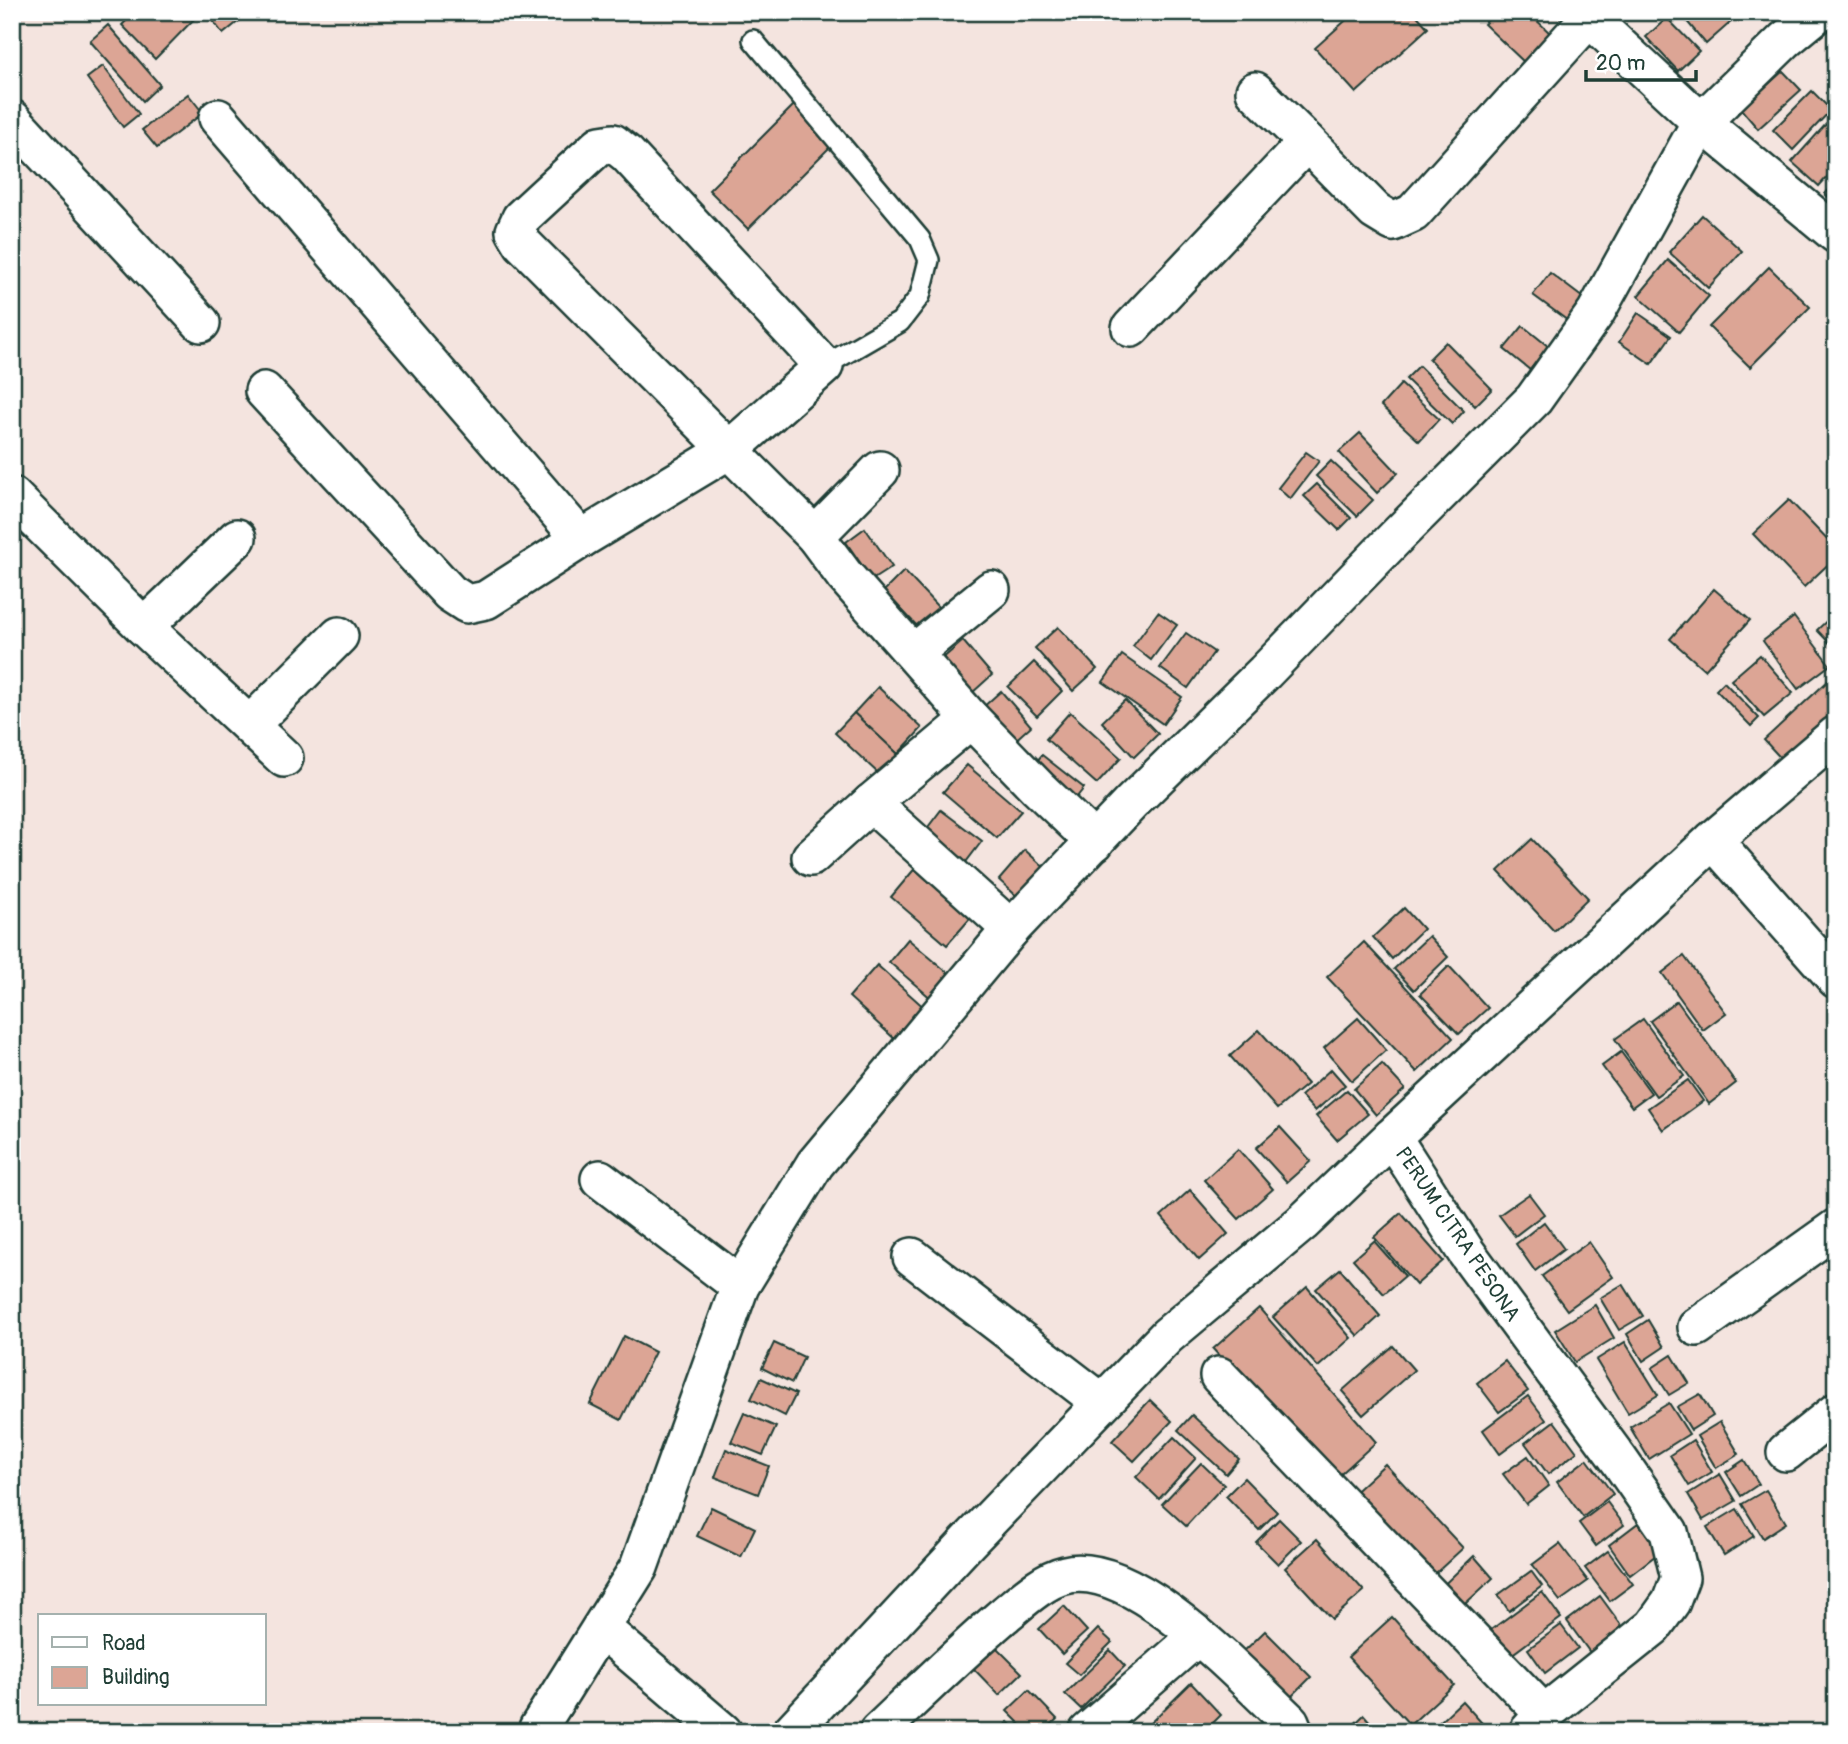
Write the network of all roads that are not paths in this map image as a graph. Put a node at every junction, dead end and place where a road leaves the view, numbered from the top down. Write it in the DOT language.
graph roads {
  1 [pos="1819,12"];
  2 [pos="1586,15"];
  3 [pos="753,40"];
  4 [pos="1255,91"];
  5 [pos="218,118"];
  6 [pos="12,119"];
  7 [pos="1701,122"];
  8 [pos="1307,142"];
  9 [pos="1836,234"];
  10 [pos="201,323"];
  11 [pos="1131,328"];
  12 [pos="824,366"];
  13 [pos="264,391"];
  14 [pos="729,450"];
  15 [pos="880,470"];
  16 [pos="12,496"];
  17 [pos="815,536"];
  18 [pos="237,538"];
  19 [pos="581,539"];
  20 [pos="991,590"];
  21 [pos="144,627"];
  22 [pos="339,635"];
  23 [pos="914,653"];
  24 [pos="971,719"];
  25 [pos="250,725"];
  26 [pos="1836,735"];
  27 [pos="284,758"];
  28 [pos="870,803"];
  29 [pos="1713,840"];
  30 [pos="1095,842"];
  31 [pos="811,857"];
  32 [pos="1011,929"];
  33 [pos="1836,979"];
  34 [pos="1392,1137"];
  35 [pos="600,1179"];
  36 [pos="1836,1228"];
  37 [pos="912,1257"];
  38 [pos="740,1286"];
  39 [pos="1697,1327"];
  40 [pos="1219,1376"];
  41 [pos="1101,1402"];
  42 [pos="1836,1412"];
  43 [pos="1786,1452"];
  44 [pos="610,1636"];
  45 [pos="1198,1636"];
  46 [pos="1536,1723"];
  47 [pos="538,1728"];
  48 [pos="723,1732"];
  49 [pos="791,1732"];
  50 [pos="878,1732"];
  51 [pos="1088,1732"];
  52 [pos="1294,1732"];
  1 -- 7 [label="street"];
  2 -- 7 [label="street"];
  2 -- 8 [label="street"];
  3 -- 12 [label="lane"];
  4 -- 8 [label="street"];
  5 -- 19 [label="street"];
  6 -- 10 [label="street"];
  7 -- 9 [label="street"];
  7 -- 30 [label="street"];
  8 -- 11 [label="street"];
  12 -- 14 [label="street"];
  12 -- 14 [label="street"];
  13 -- 19 [label="street"];
  14 -- 17 [label="street"];
  14 -- 19 [label="street"];
  15 -- 17 [label="street"];
  16 -- 21 [label="street"];
  17 -- 23 [label="street"];
  18 -- 21 [label="street"];
  20 -- 23 [label="street"];
  21 -- 25 [label="street"];
  22 -- 25 [label="street"];
  23 -- 24 [label="street"];
  24 -- 28 [label="street"];
  24 -- 30 [label="street"];
  25 -- 27 [label="street"];
  26 -- 29 [label="street, PERUM CITRA PESONA"];
  28 -- 31 [label="street"];
  28 -- 32 [label="street"];
  29 -- 33 [label="street"];
  29 -- 34 [label="street, PERUM CITRA PESONA"];
  30 -- 32 [label="street"];
  32 -- 38 [label="street"];
  34 -- 41 [label="street"];
  34 -- 46 [label="street, PERUM CITRA PESONA"];
  35 -- 38 [label="street"];
  36 -- 39 [label="street"];
  37 -- 41 [label="street"];
  38 -- 44 [label="street"];
  40 -- 46 [label="street"];
  41 -- 49 [label="street"];
  42 -- 43 [label="street"];
  44 -- 47 [label="street"];
  44 -- 48 [label="street"];
  45 -- 50 [label="street"];
  45 -- 51 [label="street"];
  45 -- 52 [label="street"];
}
